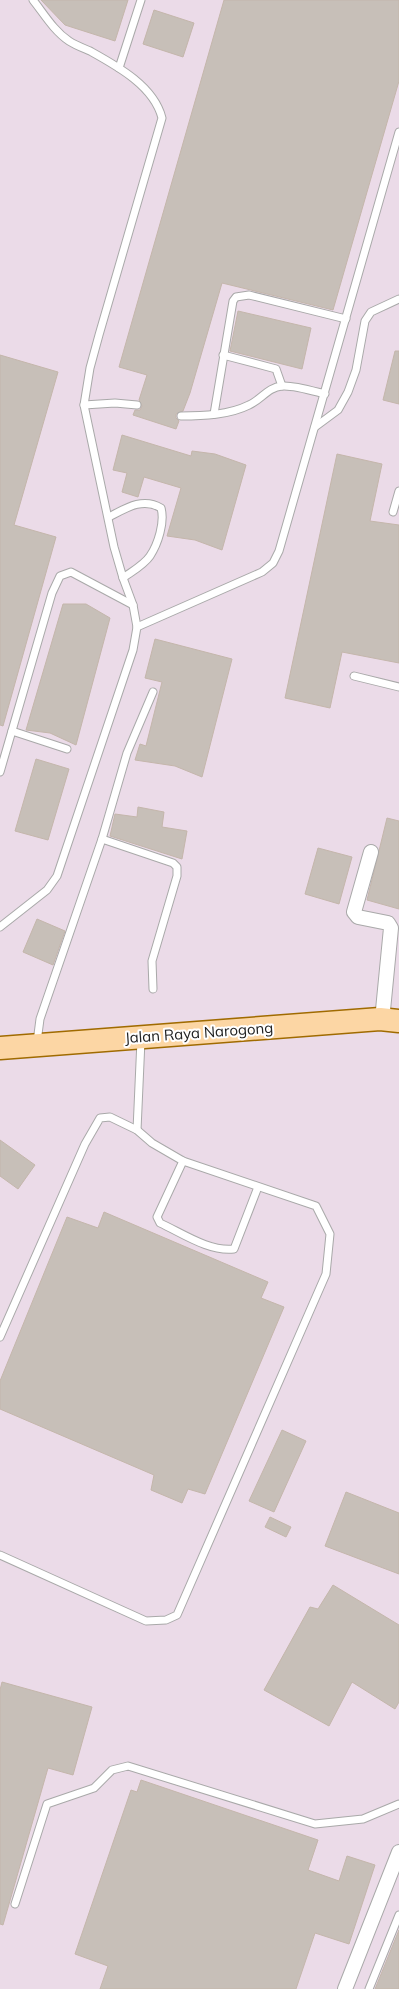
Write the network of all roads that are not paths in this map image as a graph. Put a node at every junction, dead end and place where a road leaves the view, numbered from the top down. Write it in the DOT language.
graph roads {
  1 [pos="33,0"];
  2 [pos="141,0"];
  3 [pos="118,68"];
  4 [pos="399,132"];
  5 [pos="399,299"];
  6 [pos="346,319"];
  7 [pos="224,355"];
  8 [pos="282,386"];
  9 [pos="325,394"];
  10 [pos="84,405"];
  11 [pos="137,405"];
  12 [pos="214,414"];
  13 [pos="181,416"];
  14 [pos="315,427"];
  15 [pos="399,491"];
  16 [pos="393,512"];
  17 [pos="109,517"];
  18 [pos="123,578"];
  19 [pos="133,605"];
  20 [pos="137,627"];
  21 [pos="354,676"];
  22 [pos="399,687"];
  23 [pos="153,692"];
  24 [pos="12,731"];
  25 [pos="67,749"];
  26 [pos="0,772"];
  27 [pos="102,839"];
  28 [pos="370,852"];
  29 [pos="0,927"];
  30 [pos="153,989"];
  31 [pos="389,1020"];
  32 [pos="141,1037"];
  33 [pos="37,1045"];
  34 [pos="0,1048"];
  35 [pos="137,1130"];
  36 [pos="183,1161"];
  37 [pos="258,1187"];
  38 [pos="0,1337"];
  39 [pos="0,1555"];
  40 [pos="399,1804"];
  41 [pos="399,1852"];
  42 [pos="15,1904"];
  43 [pos="399,1915"];
  44 [pos="345,1989"];
  45 [pos="369,1989"];
  1 -- 3 [label="lane"];
  2 -- 3 [label="lane"];
  3 -- 10 [label="lane"];
  4 -- 6 [label="lane"];
  5 -- 14 [label="lane"];
  6 -- 7 [label="lane"];
  6 -- 9 [label="lane"];
  7 -- 8 [label="lane"];
  7 -- 12 [label="lane"];
  8 -- 9 [label="lane"];
  8 -- 12 [label="lane"];
  9 -- 14 [label="lane"];
  10 -- 11 [label="lane"];
  10 -- 17 [label="lane"];
  12 -- 13 [label="lane"];
  14 -- 20 [label="lane"];
  15 -- 16 [label="lane"];
  17 -- 18 [label="lane"];
  17 -- 18 [label="lane"];
  18 -- 19 [label="lane"];
  19 -- 20 [label="lane"];
  19 -- 24 [label="lane"];
  20 -- 29 [label="lane"];
  21 -- 22 [label="lane"];
  23 -- 27 [label="lane"];
  24 -- 25 [label="lane"];
  24 -- 26 [label="lane"];
  27 -- 30 [label="lane"];
  27 -- 33 [label="lane"];
  28 -- 31 [label="street"];
  31 -- 32 [label="main road, Jalan Raya Narogong"];
  32 -- 33 [label="main road, Jalan Raya Narogong"];
  32 -- 35 [label="lane"];
  33 -- 34 [label="main road, Jalan Raya Narogong"];
  35 -- 36 [label="lane"];
  35 -- 38 [label="lane"];
  36 -- 37 [label="lane"];
  36 -- 37 [label="lane"];
  37 -- 39 [label="lane"];
  40 -- 42 [label="lane"];
  41 -- 44 [label="street"];
  43 -- 45 [label="lane"];
}
